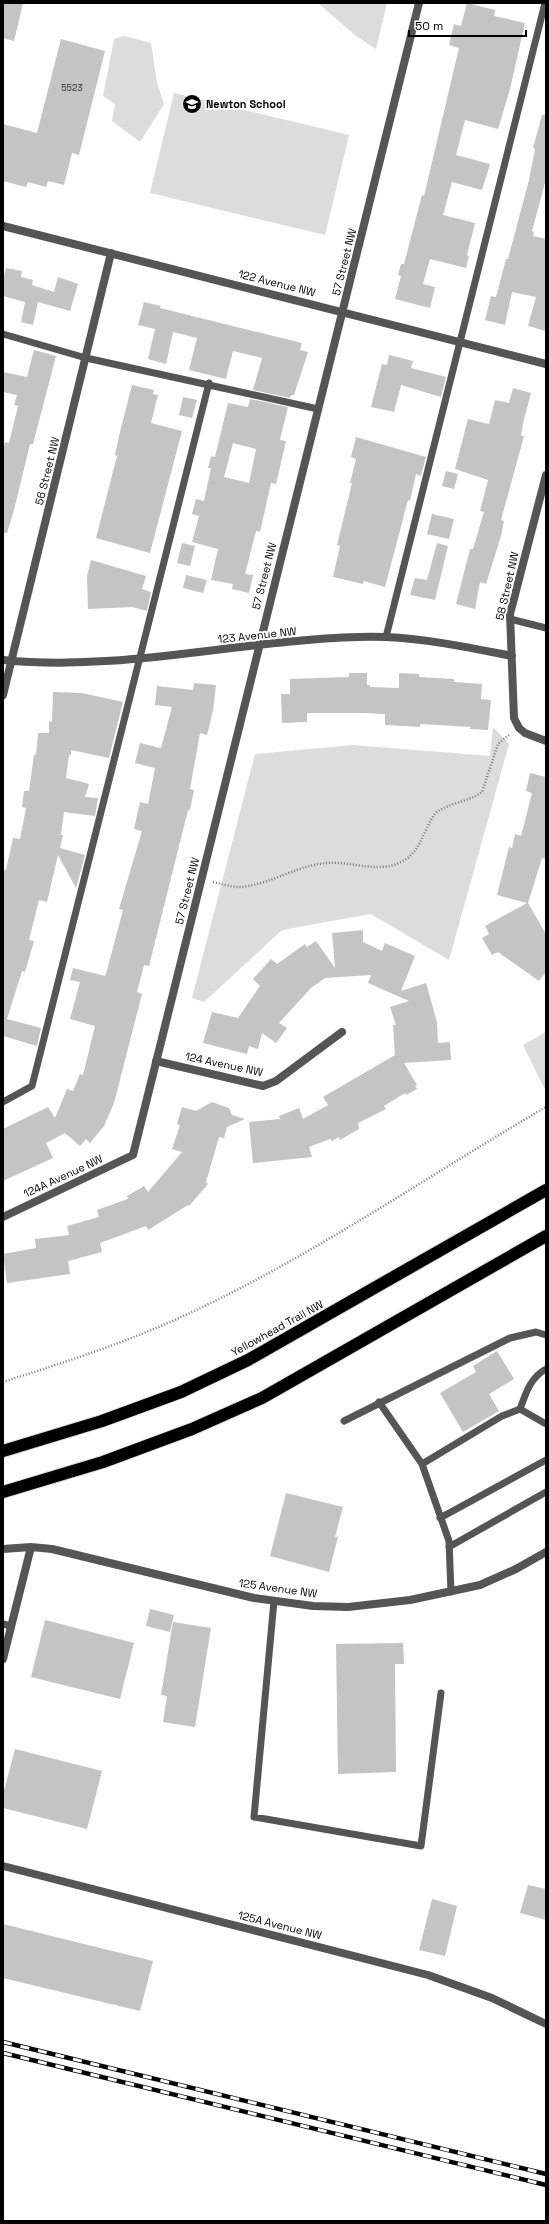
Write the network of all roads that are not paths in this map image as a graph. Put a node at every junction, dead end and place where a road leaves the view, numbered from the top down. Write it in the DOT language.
graph roads {
  1 [pos="419,3"];
  2 [pos="545,3"];
  3 [pos="3,226"];
  4 [pos="112,253"];
  5 [pos="343,311"];
  6 [pos="3,334"];
  7 [pos="460,342"];
  8 [pos="86,358"];
  9 [pos="546,364"];
  10 [pos="208,383"];
  11 [pos="318,409"];
  12 [pos="546,475"];
  13 [pos="510,619"];
  14 [pos="546,628"];
  15 [pos="386,637"];
  16 [pos="258,646"];
  17 [pos="512,656"];
  18 [pos="139,658"];
  19 [pos="7,661"];
  20 [pos="3,695"];
  21 [pos="546,741"];
  22 [pos="342,1032"];
  23 [pos="156,1060"];
  24 [pos="3,1102"];
  25 [pos="133,1155"];
  26 [pos="546,1190"];
  27 [pos="3,1217"];
  28 [pos="546,1236"];
  29 [pos="546,1335"];
  30 [pos="546,1370"];
  31 [pos="379,1402"];
  32 [pos="520,1409"];
  33 [pos="344,1421"];
  34 [pos="546,1424"];
  35 [pos="3,1451"];
  36 [pos="546,1460"];
  37 [pos="422,1464"];
  38 [pos="3,1492"];
  39 [pos="546,1492"];
  40 [pos="440,1518"];
  41 [pos="31,1547"];
  42 [pos="449,1547"];
  43 [pos="3,1549"];
  44 [pos="546,1552"];
  45 [pos="451,1592"];
  46 [pos="274,1601"];
  47 [pos="7,1625"];
  48 [pos="3,1659"];
  49 [pos="441,1693"];
  50 [pos="3,1866"];
  51 [pos="546,2024"];
  1 -- 5 [label="street, 57 Street NW"];
  2 -- 7 [label="lane"];
  3 -- 4 [label="street, 122 Avenue NW"];
  4 -- 5 [label="street, 122 Avenue NW"];
  4 -- 8 [label="street, 56 Street NW"];
  5 -- 7 [label="street, 122 Avenue NW"];
  5 -- 11 [label="street, 57 Street NW"];
  6 -- 8 [label="lane"];
  7 -- 9 [label="street, 122 Avenue NW"];
  7 -- 15 [label="lane"];
  8 -- 10 [label="lane"];
  8 -- 19 [label="street, 56 Street NW"];
  10 -- 11 [label="lane"];
  10 -- 18 [label="lane"];
  11 -- 16 [label="street, 57 Street NW"];
  12 -- 13 [label="street, 58 Street NW"];
  13 -- 14 [label="lane"];
  13 -- 17 [label="street, 58 Street NW"];
  15 -- 16 [label="street, 123 Avenue NW"];
  15 -- 17 [label="street, 123 Avenue NW"];
  16 -- 18 [label="street, 123 Avenue NW"];
  16 -- 23 [label="street, 57 Street NW"];
  17 -- 21 [label="street, 58 Street NW"];
  18 -- 19 [label="street, 123 Avenue NW"];
  18 -- 24 [label="lane"];
  19 -- 20 [label="street, 56 Street NW"];
  22 -- 23 [label="street, 124 Avenue NW"];
  23 -- 25 [label="street, 57 Street NW"];
  25 -- 27 [label="street, 124A Avenue NW"];
  26 -- 35 [label="highway, Yellowhead Trail NW"];
  28 -- 38 [label="highway"];
  29 -- 31 [label="lane"];
  30 -- 32 [label="lane"];
  31 -- 33 [label="lane"];
  31 -- 37 [label="lane"];
  32 -- 34 [label="lane"];
  32 -- 37 [label="lane"];
  36 -- 40 [label="lane"];
  37 -- 40 [label="lane"];
  39 -- 42 [label="lane"];
  40 -- 42 [label="lane"];
  41 -- 43 [label="street, 125 Avenue NW"];
  41 -- 46 [label="street, 125 Avenue NW"];
  41 -- 47 [label="street"];
  42 -- 45 [label="lane"];
  44 -- 45 [label="street, 125 Avenue NW"];
  45 -- 46 [label="street, 125 Avenue NW"];
  46 -- 49 [label="lane"];
  47 -- 48 [label="street"];
  50 -- 51 [label="street, 125A Avenue NW"];
}
